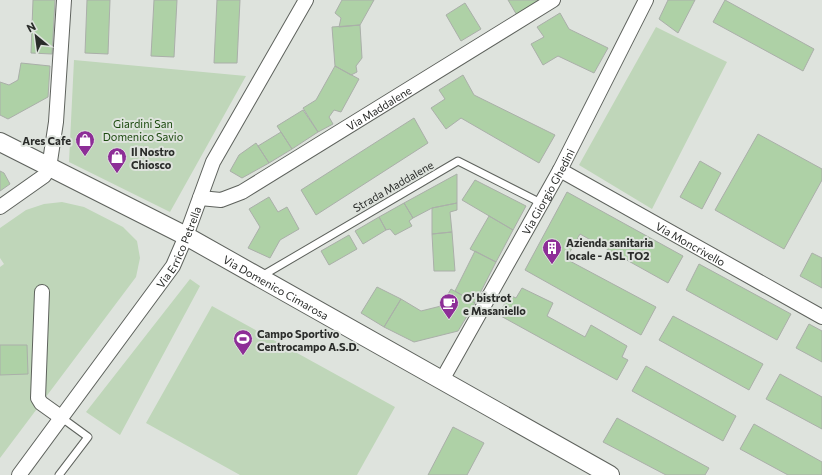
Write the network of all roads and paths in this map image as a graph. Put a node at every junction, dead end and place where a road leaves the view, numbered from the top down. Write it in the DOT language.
graph roads {
  1 [pos="64,0"];
  2 [pos="306,0"];
  3 [pos="553,0"];
  4 [pos="646,0"];
  5 [pos="0,142"];
  6 [pos="49,168"];
  7 [pos="560,170"];
  8 [pos="200,198"];
  9 [pos="542,202"];
  10 [pos="0,207"];
  11 [pos="186,236"];
  12 [pos="260,277"];
  13 [pos="42,292"];
  14 [pos="822,317"];
  15 [pos="442,380"];
  16 [pos="62,418"];
  17 [pos="19,475"];
  18 [pos="59,475"];
  19 [pos="610,475"];
  1 -- 6 [label="street"];
  2 -- 8 [label="street, Via Errico Petrella"];
  3 -- 8 [label="street, Via Maddalene"];
  4 -- 7 [label="street, Via Giorgio Ghedini"];
  5 -- 6 [label="street, Via Domenico Cimarosa"];
  6 -- 10 [label="street"];
  6 -- 11 [label="street, Via Domenico Cimarosa"];
  7 -- 9 [label="street, Via Giorgio Ghedini"];
  7 -- 14 [label="street, Via Moncrivello"];
  8 -- 11 [label="street, Via Errico Petrella"];
  9 -- 12 [label="lane, Strada Maddalene"];
  9 -- 15 [label="street, Via Giorgio Ghedini"];
  11 -- 12 [label="street, Via Domenico Cimarosa"];
  11 -- 16 [label="street, Via Errico Petrella"];
  12 -- 15 [label="street, Via Domenico Cimarosa"];
  13 -- 16 [label="street"];
  15 -- 19 [label="street, Via Domenico Cimarosa"];
  16 -- 17 [label="street, Via Errico Petrella"];
  16 -- 18 [label="lane"];
}
